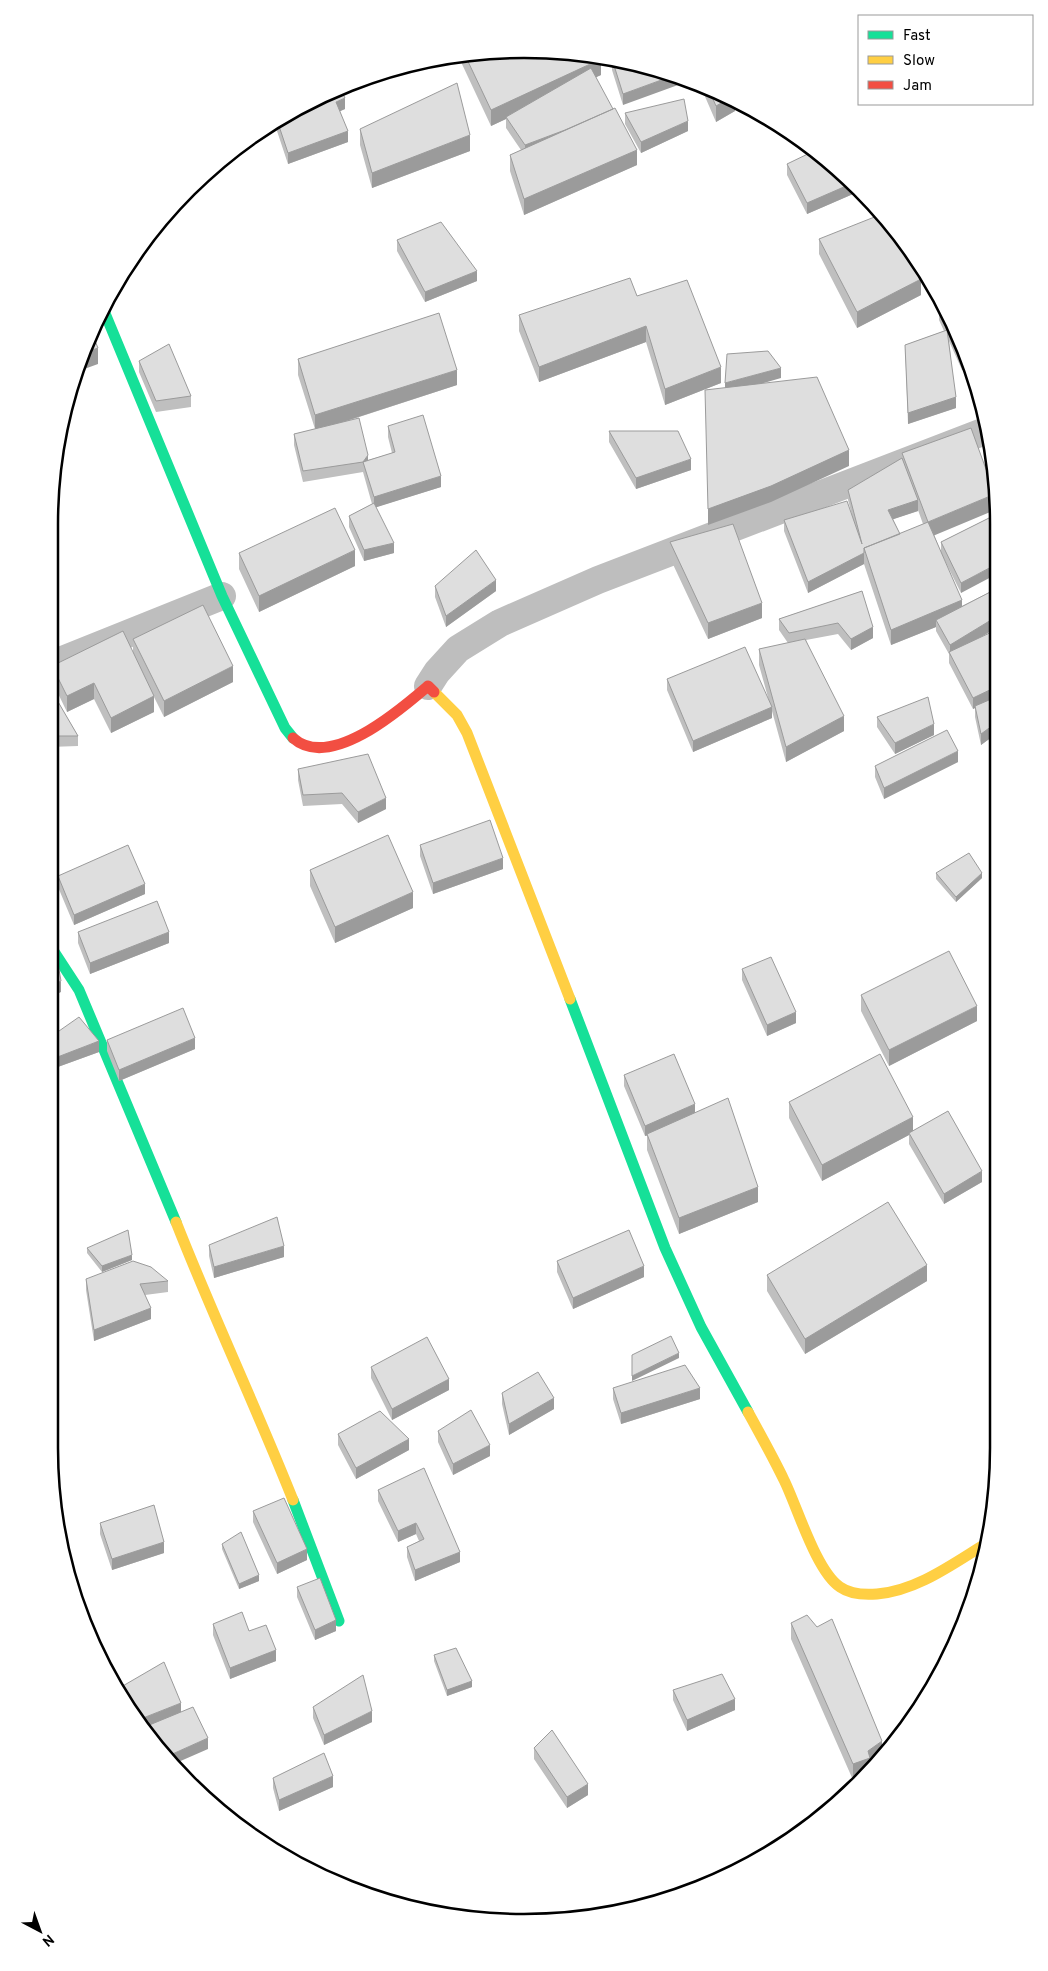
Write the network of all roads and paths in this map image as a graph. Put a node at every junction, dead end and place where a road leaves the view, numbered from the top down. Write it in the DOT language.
graph roads {
  1 [pos="107,317"];
  2 [pos="980,433"];
  3 [pos="222,596"];
  4 [pos="58,662"];
  5 [pos="428,686"];
  6 [pos="58,958"];
  7 [pos="980,1547"];
  8 [pos="339,1621"];
  1 -- 3 [label="street"];
  2 -- 5 [label="street"];
  3 -- 4 [label="street"];
  3 -- 5 [label="street"];
  5 -- 7 [label="street"];
  6 -- 8 [label="street"];
}
